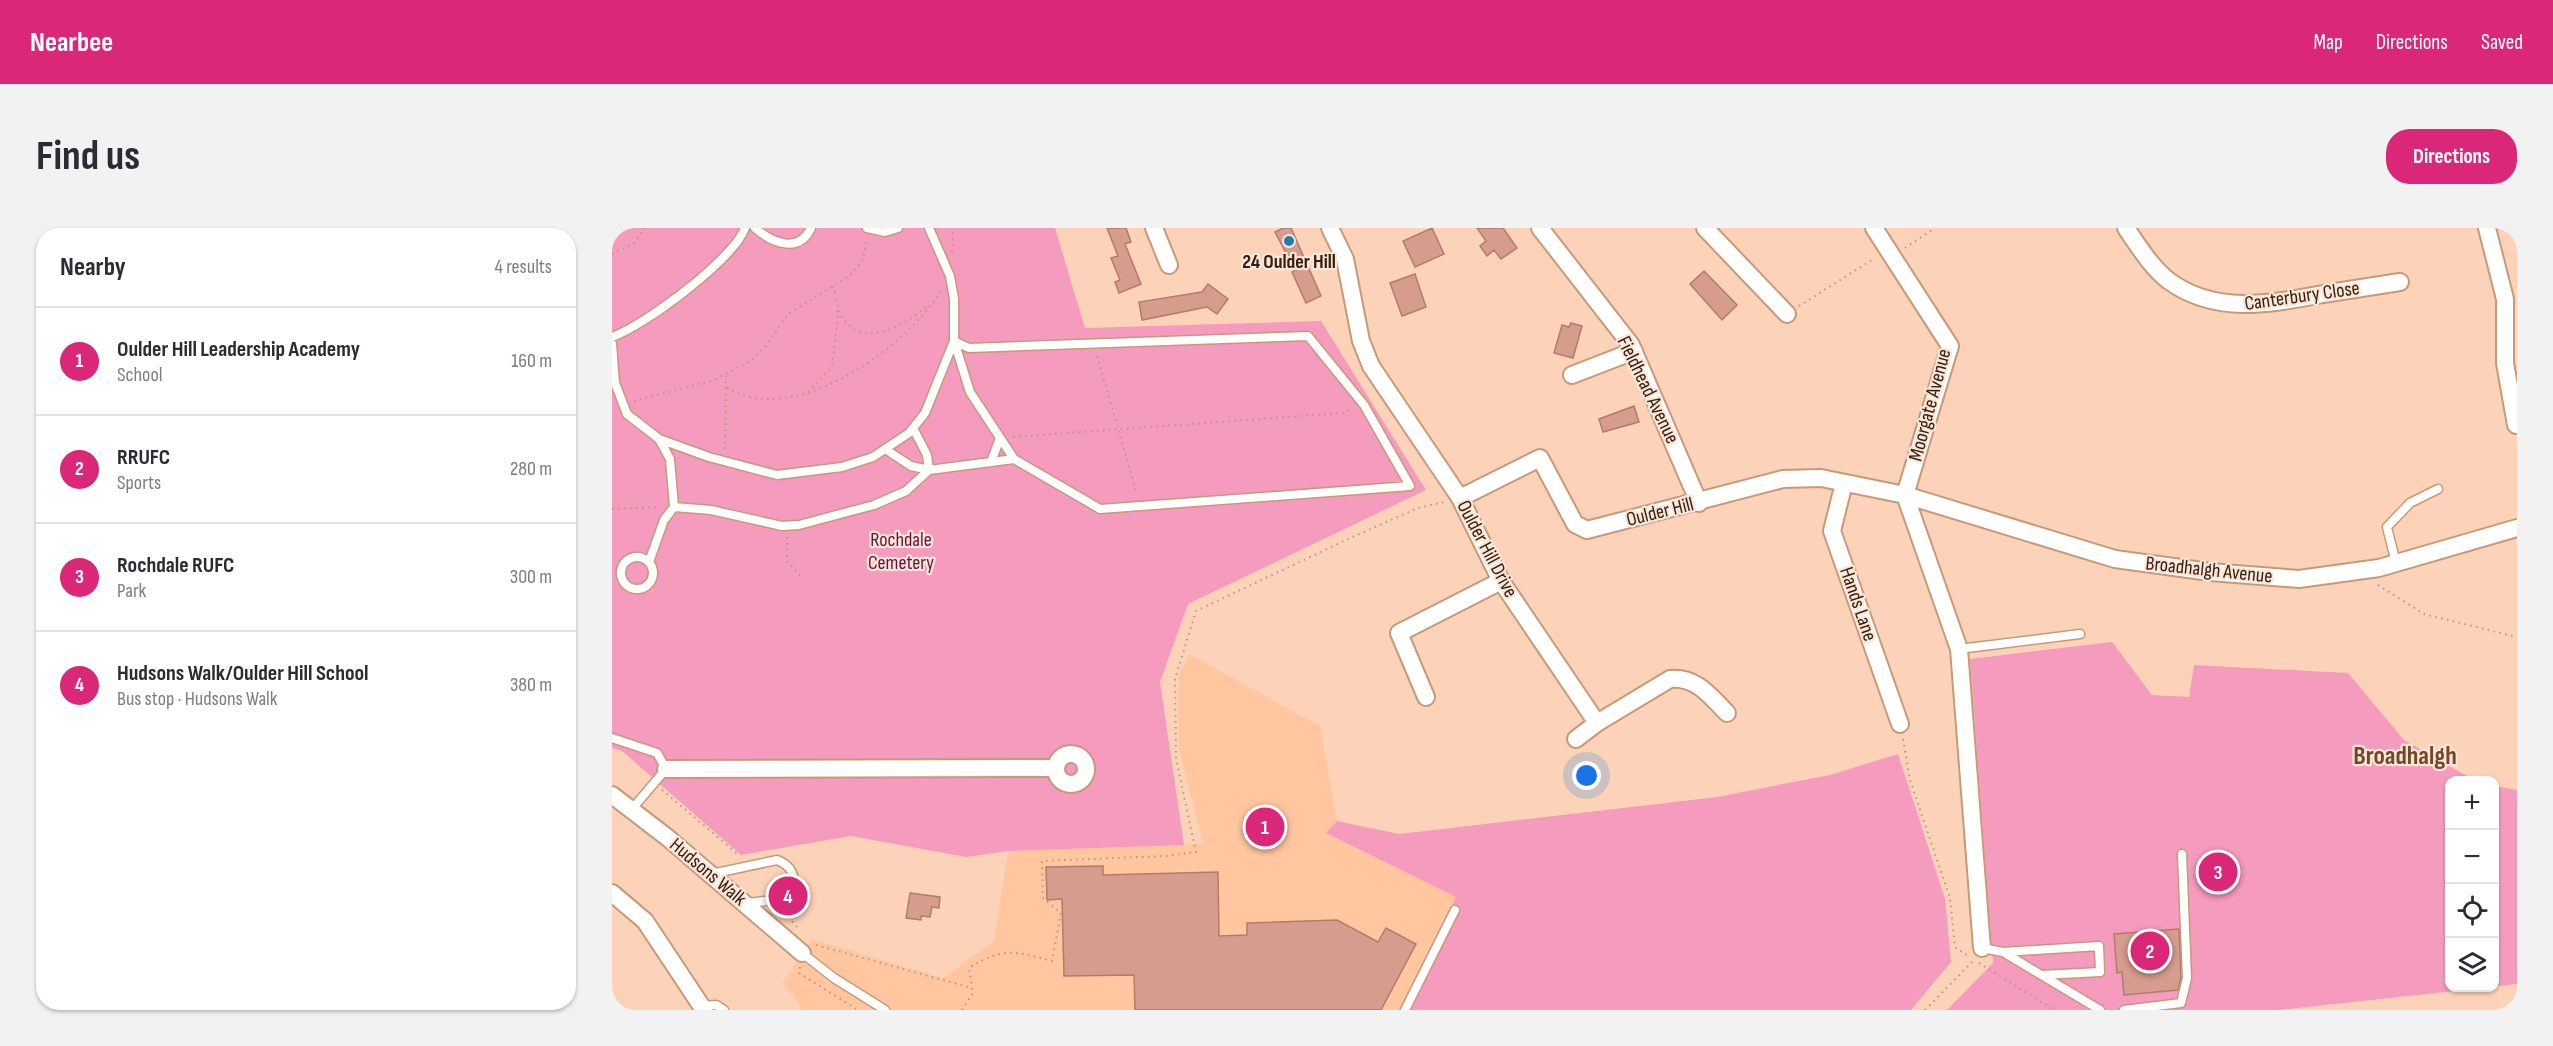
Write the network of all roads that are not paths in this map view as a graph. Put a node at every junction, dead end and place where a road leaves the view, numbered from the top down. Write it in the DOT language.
graph roads {
  1 [pos="746,228"];
  2 [pos="755,228"];
  3 [pos="811,228"];
  4 [pos="868,228"];
  5 [pos="898,228"];
  6 [pos="929,228"];
  7 [pos="1154,228"];
  8 [pos="1330,228"];
  9 [pos="1540,228"];
  10 [pos="1705,228"];
  11 [pos="1874,228"];
  12 [pos="2127,228"];
  13 [pos="2487,228"];
  14 [pos="1169,266"];
  15 [pos="2400,282"];
  16 [pos="1787,314"];
  17 [pos="612,337"];
  18 [pos="954,341"];
  19 [pos="612,344"];
  20 [pos="1634,351"];
  21 [pos="1572,375"];
  22 [pos="2516,425"];
  23 [pos="913,428"];
  24 [pos="1000,438"];
  25 [pos="659,439"];
  26 [pos="885,449"];
  27 [pos="1014,459"];
  28 [pos="990,462"];
  29 [pos="929,470"];
  30 [pos="1844,483"];
  31 [pos="2438,489"];
  32 [pos="1905,495"];
  33 [pos="1460,498"];
  34 [pos="1699,503"];
  35 [pos="674,507"];
  36 [pos="2517,528"];
  37 [pos="649,562"];
  38 [pos="2396,563"];
  39 [pos="1501,581"];
  40 [pos="2080,634"];
  41 [pos="1959,649"];
  42 [pos="1426,696"];
  43 [pos="1727,713"];
  44 [pos="1597,723"];
  45 [pos="1900,724"];
  46 [pos="612,738"];
  47 [pos="1576,739"];
  48 [pos="1055,768"];
  49 [pos="666,769"];
  50 [pos="612,795"];
  51 [pos="632,809"];
  52 [pos="2182,854"];
  53 [pos="711,874"];
  54 [pos="612,893"];
  55 [pos="744,903"];
  56 [pos="1455,910"];
  57 [pos="807,945"];
  58 [pos="2003,952"];
  59 [pos="1978,954"];
  60 [pos="2042,975"];
  61 [pos="702,1008"];
  62 [pos="724,1010"];
  63 [pos="885,1010"];
  64 [pos="1405,1010"];
  65 [pos="2100,1010"];
  66 [pos="2124,1010"];
  1 -- 17 [label="lane"];
  2 -- 3 [label="lane"];
  4 -- 5 [label="lane"];
  6 -- 18 [label="lane"];
  7 -- 14 [label="street"];
  8 -- 33 [label="street, Oulder Hill Drive"];
  9 -- 20 [label="street, Fieldhead Avenue"];
  10 -- 16 [label="street"];
  11 -- 32 [label="street, Moorgate Avenue"];
  12 -- 15 [label="street, Canterbury Close"];
  13 -- 22 [label="street"];
  18 -- 23 [label="lane"];
  18 -- 24 [label="lane"];
  18 -- 27 [label="lane"];
  19 -- 25 [label="lane"];
  20 -- 21 [label="street"];
  20 -- 34 [label="street, Fieldhead Avenue"];
  23 -- 26 [label="lane"];
  23 -- 29 [label="lane"];
  24 -- 27 [label="lane"];
  24 -- 28 [label="lane"];
  25 -- 26 [label="lane"];
  25 -- 35 [label="lane"];
  26 -- 29 [label="lane"];
  27 -- 28 [label="lane"];
  28 -- 29 [label="lane"];
  29 -- 35 [label="lane"];
  30 -- 32 [label="street, Oulder Hill"];
  30 -- 34 [label="street, Oulder Hill"];
  30 -- 45 [label="street, Hands Lane"];
  31 -- 38 [label="lane"];
  32 -- 38 [label="street, Broadhalgh Avenue"];
  32 -- 41 [label="street"];
  33 -- 34 [label="street, Oulder Hill"];
  33 -- 39 [label="street, Oulder Hill Drive"];
  35 -- 37 [label="lane"];
  36 -- 38 [label="street, Broadhalgh Avenue"];
  39 -- 42 [label="street"];
  39 -- 44 [label="street, Oulder Hill Drive"];
  40 -- 41 [label="lane"];
  41 -- 59 [label="street"];
  43 -- 44 [label="street"];
  44 -- 47 [label="street"];
  46 -- 49 [label="lane"];
  48 -- 49 [label="street"];
  49 -- 51 [label="lane"];
  50 -- 51 [label="street, Hudsons Walk"];
  51 -- 53 [label="street, Hudsons Walk"];
  52 -- 66 [label="lane"];
  53 -- 55 [label="street, Hudsons Walk"];
  53 -- 55 [label="lane"];
  54 -- 61 [label="street"];
  55 -- 57 [label="street, Hudsons Walk"];
  56 -- 64 [label="lane"];
  57 -- 63 [label="lane"];
  58 -- 59 [label="lane"];
  58 -- 60 [label="lane"];
  58 -- 60 [label="lane"];
  60 -- 65 [label="lane"];
  61 -- 62 [label="lane"];
}
